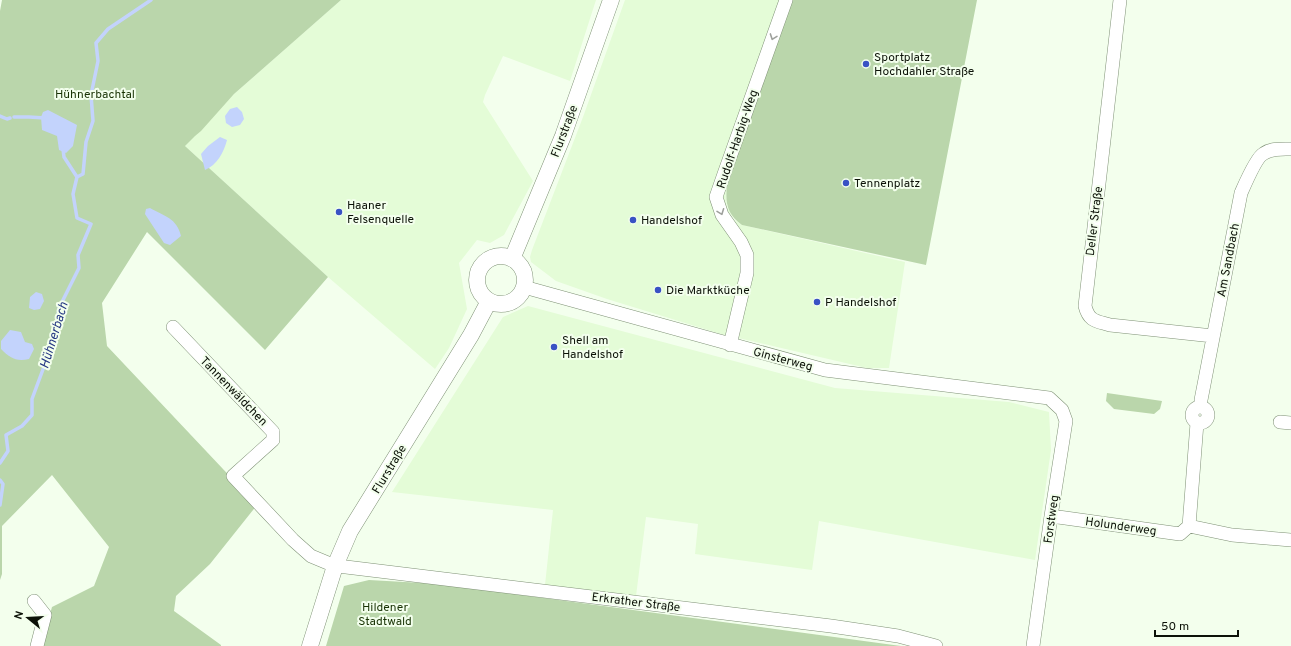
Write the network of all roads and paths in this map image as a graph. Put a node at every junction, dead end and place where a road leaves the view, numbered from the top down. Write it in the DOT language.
graph roads {
  1 [pos="611,0"];
  2 [pos="786,0"];
  3 [pos="1120,0"];
  4 [pos="1291,149"];
  5 [pos="512,259"];
  6 [pos="524,287"];
  7 [pos="489,301"];
  8 [pos="172,327"];
  9 [pos="1212,336"];
  10 [pos="730,345"];
  11 [pos="1049,398"];
  12 [pos="1201,400"];
  13 [pos="1198,423"];
  14 [pos="1051,516"];
  15 [pos="1189,526"];
  16 [pos="1291,540"];
  17 [pos="334,566"];
  18 [pos="34,601"];
  19 [pos="37,646"];
  20 [pos="310,646"];
  21 [pos="936,646"];
  22 [pos="1033,646"];
  1 -- 5 [label="main road, Flurstraße"];
  2 -- 10 [label="street, Rudolf-Harbig-Weg, one-way"];
  3 -- 9 [label="street, Deller Straße"];
  4 -- 9 [label="street, Am Sandbach"];
  5 -- 6 [label="main road"];
  5 -- 7 [label="main road"];
  6 -- 7 [label="main road"];
  6 -- 10 [label="street, Ginsterweg"];
  7 -- 17 [label="main road, Flurstraße"];
  8 -- 17 [label="street, Tannenwäldchen"];
  9 -- 12 [label="street, Am Sandbach"];
  10 -- 11 [label="street, Ginsterweg"];
  11 -- 14 [label="street, Forstweg"];
  13 -- 15 [label="street"];
  14 -- 15 [label="street, Holunderweg"];
  14 -- 22 [label="street, Forstweg"];
  15 -- 16 [label="street"];
  17 -- 20 [label="main road, Flurstraße"];
  17 -- 21 [label="street, Erkrather Straße"];
  18 -- 19 [label="street"];
}
